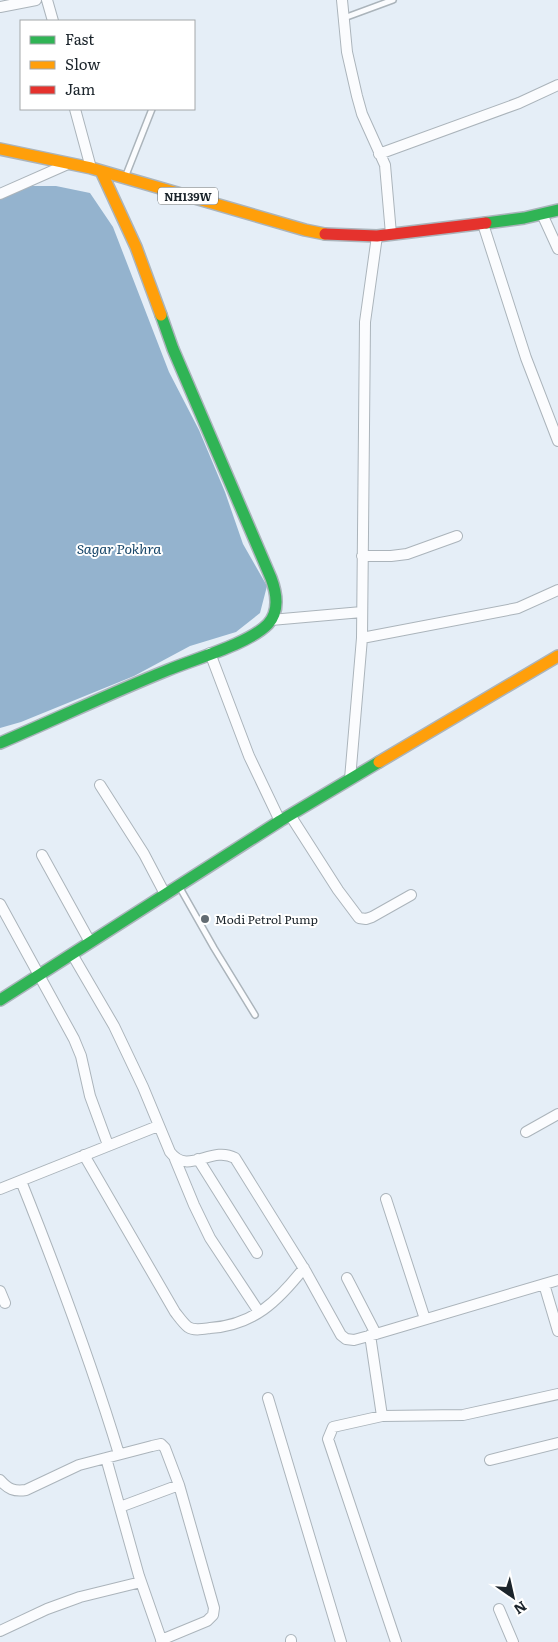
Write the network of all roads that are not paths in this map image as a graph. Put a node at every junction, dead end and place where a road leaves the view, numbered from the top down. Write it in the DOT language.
graph roads {
  1 [pos="36,0"];
  2 [pos="47,0"];
  3 [pos="342,0"];
  4 [pos="393,0"];
  5 [pos="0,7"];
  6 [pos="344,18"];
  7 [pos="53,20"];
  8 [pos="558,85"];
  9 [pos="75,110"];
  10 [pos="152,110"];
  11 [pos="0,149"];
  12 [pos="379,154"];
  13 [pos="69,164"];
  14 [pos="96,169"];
  15 [pos="125,178"];
  16 [pos="0,194"];
  17 [pos="558,210"];
  18 [pos="542,214"];
  19 [pos="483,224"];
  20 [pos="391,234"];
  21 [pos="377,236"];
  22 [pos="558,249"];
  23 [pos="558,441"];
  24 [pos="457,536"];
  25 [pos="362,556"];
  26 [pos="558,590"];
  27 [pos="362,612"];
  28 [pos="271,620"];
  29 [pos="362,638"];
  30 [pos="210,653"];
  31 [pos="558,656"];
  32 [pos="0,744"];
  33 [pos="350,779"];
  34 [pos="100,785"];
  35 [pos="290,815"];
  36 [pos="280,821"];
  37 [pos="42,855"];
  38 [pos="179,885"];
  39 [pos="165,894"];
  40 [pos="411,895"];
  41 [pos="0,904"];
  42 [pos="90,942"];
  43 [pos="72,954"];
  44 [pos="40,975"];
  45 [pos="0,1000"];
  46 [pos="255,1015"];
  47 [pos="558,1114"];
  48 [pos="158,1126"];
  49 [pos="526,1132"];
  50 [pos="108,1145"];
  51 [pos="84,1155"];
  52 [pos="175,1159"];
  53 [pos="198,1159"];
  54 [pos="21,1181"];
  55 [pos="0,1189"];
  56 [pos="386,1198"];
  57 [pos="257,1253"];
  58 [pos="307,1274"];
  59 [pos="347,1278"];
  60 [pos="558,1280"];
  61 [pos="544,1284"];
  62 [pos="0,1291"];
  63 [pos="5,1303"];
  64 [pos="259,1312"];
  65 [pos="425,1319"];
  66 [pos="558,1331"];
  67 [pos="373,1334"];
  68 [pos="558,1394"];
  69 [pos="268,1398"];
  70 [pos="382,1416"];
  71 [pos="558,1443"];
  72 [pos="119,1454"];
  73 [pos="106,1458"];
  74 [pos="490,1460"];
  75 [pos="0,1480"];
  76 [pos="180,1486"];
  77 [pos="120,1507"];
  78 [pos="141,1582"];
  79 [pos="499,1609"];
  80 [pos="0,1630"];
  81 [pos="161,1641"];
  82 [pos="341,1642"];
  83 [pos="396,1642"];
  84 [pos="513,1642"];
  1 -- 5 [label="street"];
  2 -- 7 [label="street"];
  3 -- 6 [label="street"];
  4 -- 6 [label="lane"];
  6 -- 12 [label="street"];
  8 -- 12 [label="street"];
  9 -- 14 [label="street"];
  10 -- 15 [label="lane"];
  11 -- 13 [label="main road, NH139W"];
  12 -- 20 [label="street"];
  13 -- 14 [label="main road, NH139W"];
  13 -- 16 [label="street"];
  14 -- 15 [label="main road, NH139W"];
  14 -- 28 [label="main road"];
  15 -- 21 [label="main road, NH139W"];
  17 -- 18 [label="main road, NH139W"];
  18 -- 19 [label="main road, NH139W"];
  18 -- 22 [label="street"];
  19 -- 20 [label="main road, NH139W"];
  19 -- 23 [label="street"];
  20 -- 21 [label="main road, NH139W"];
  21 -- 25 [label="street"];
  24 -- 25 [label="street"];
  25 -- 27 [label="street"];
  26 -- 29 [label="street"];
  27 -- 28 [label="street"];
  27 -- 29 [label="street"];
  28 -- 30 [label="main road"];
  29 -- 33 [label="street"];
  30 -- 32 [label="main road"];
  30 -- 36 [label="street"];
  31 -- 33 [label="main road"];
  33 -- 35 [label="main road"];
  34 -- 39 [label="street"];
  35 -- 36 [label="main road"];
  35 -- 40 [label="street"];
  36 -- 38 [label="main road"];
  37 -- 42 [label="street"];
  38 -- 39 [label="main road"];
  38 -- 46 [label="lane"];
  39 -- 42 [label="main road"];
  41 -- 44 [label="street"];
  42 -- 43 [label="main road"];
  43 -- 44 [label="main road"];
  43 -- 48 [label="street"];
  44 -- 45 [label="main road"];
  44 -- 50 [label="street"];
  47 -- 49 [label="street"];
  48 -- 50 [label="street"];
  48 -- 52 [label="street"];
  50 -- 51 [label="street"];
  51 -- 54 [label="street"];
  51 -- 64 [label="street"];
  52 -- 53 [label="street"];
  52 -- 64 [label="street"];
  53 -- 57 [label="street"];
  53 -- 58 [label="street"];
  54 -- 55 [label="street"];
  54 -- 72 [label="street"];
  56 -- 65 [label="street"];
  58 -- 64 [label="street"];
  58 -- 67 [label="street"];
  59 -- 67 [label="street"];
  60 -- 61 [label="street"];
  61 -- 65 [label="street"];
  61 -- 66 [label="street"];
  62 -- 63 [label="street"];
  65 -- 67 [label="street"];
  67 -- 70 [label="street"];
  68 -- 70 [label="street"];
  69 -- 82 [label="street"];
  70 -- 83 [label="street"];
  71 -- 74 [label="street"];
  72 -- 73 [label="street"];
  72 -- 76 [label="street"];
  73 -- 75 [label="street"];
  73 -- 77 [label="street"];
  76 -- 77 [label="street"];
  76 -- 81 [label="street"];
  77 -- 78 [label="street"];
  78 -- 80 [label="street"];
  78 -- 81 [label="street"];
  79 -- 84 [label="street"];
}
